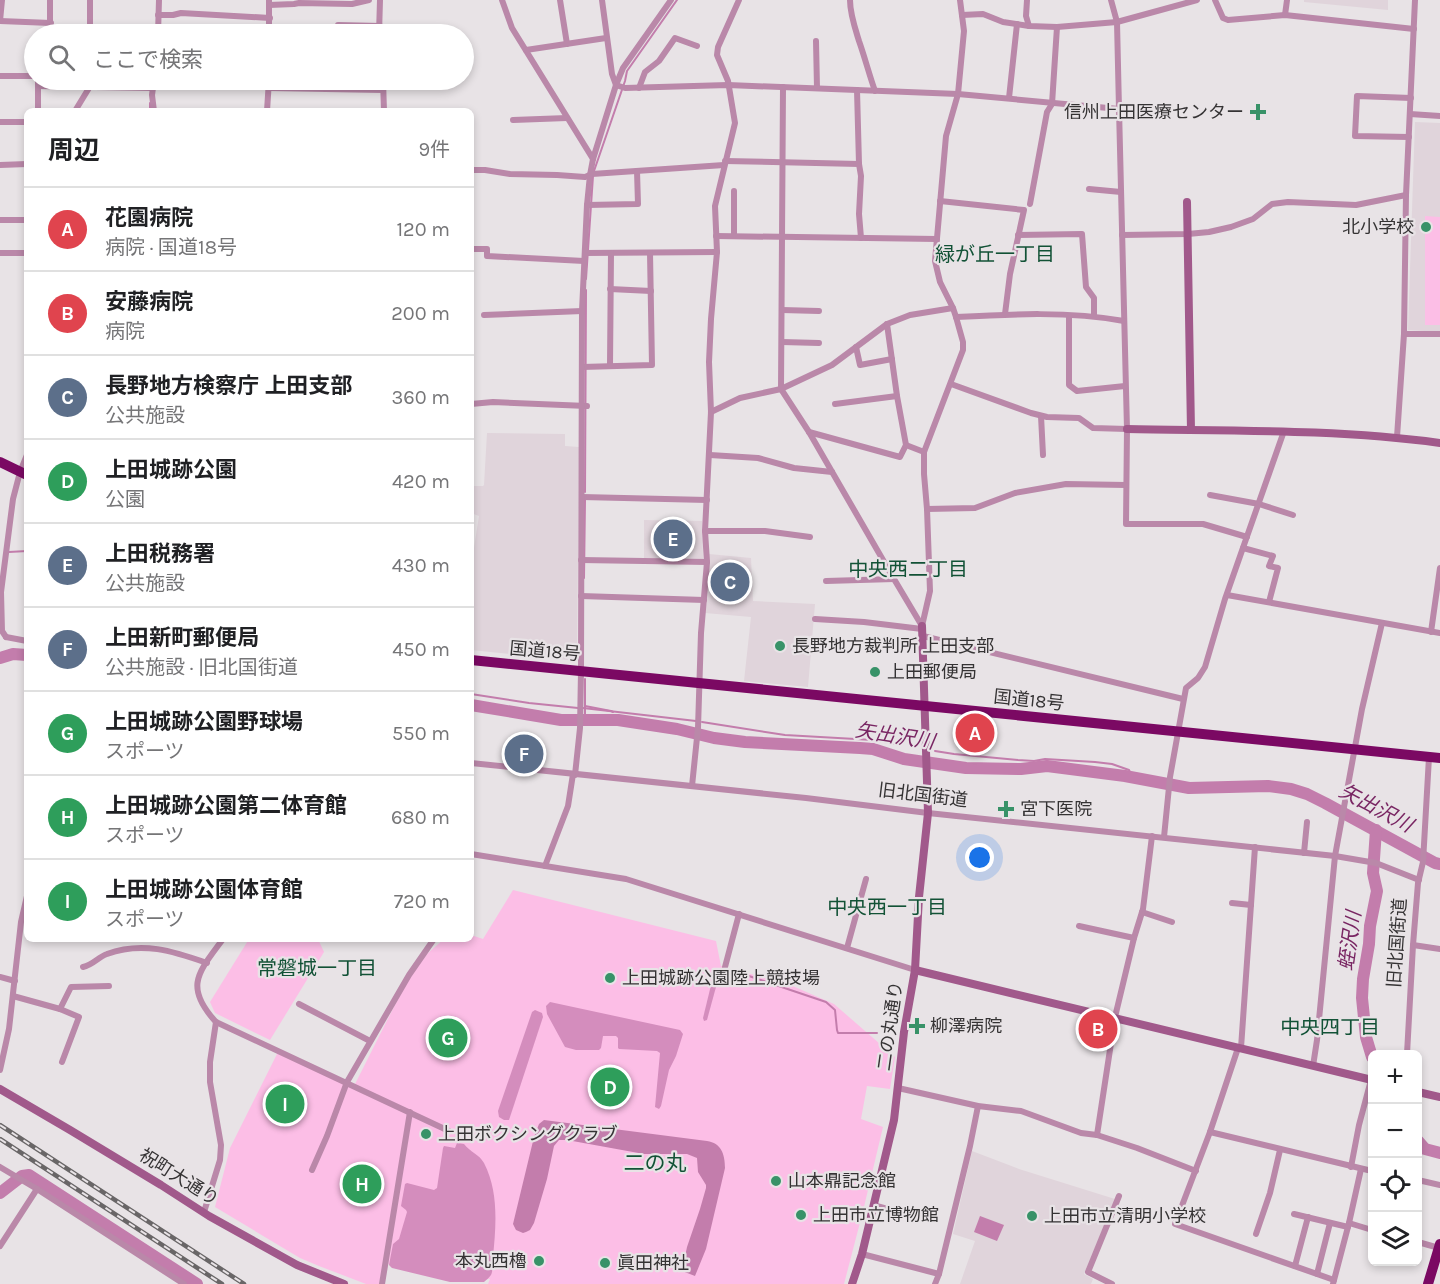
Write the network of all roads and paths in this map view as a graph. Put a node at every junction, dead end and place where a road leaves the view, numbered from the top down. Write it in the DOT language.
graph roads {
  1 [pos="2,0"];
  2 [pos="51,0"];
  3 [pos="90,0"];
  4 [pos="159,0"];
  5 [pos="369,0"];
  6 [pos="380,0"];
  7 [pos="502,0"];
  8 [pos="560,0"];
  9 [pos="602,0"];
  10 [pos="670,0"];
  11 [pos="739,0"];
  12 [pos="850,0"];
  13 [pos="960,0"];
  14 [pos="1027,0"];
  15 [pos="1111,0"];
  16 [pos="1197,0"];
  17 [pos="1215,0"];
  18 [pos="1287,0"];
  19 [pos="1415,0"];
  20 [pos="269,3"];
  21 [pos="158,15"];
  22 [pos="962,15"];
  23 [pos="1285,15"];
  24 [pos="270,18"];
  25 [pos="0,21"];
  26 [pos="51,22"];
  27 [pos="1117,22"];
  28 [pos="90,24"];
  29 [pos="158,24"];
  30 [pos="270,24"];
  31 [pos="380,24"];
  32 [pos="1017,24"];
  33 [pos="1029,26"];
  34 [pos="1057,27"];
  35 [pos="1414,29"];
  36 [pos="606,38"];
  37 [pos="816,41"];
  38 [pos="567,44"];
  39 [pos="697,46"];
  40 [pos="526,50"];
  41 [pos="0,76"];
  42 [pos="24,76"];
  43 [pos="616,85"];
  44 [pos="728,85"];
  45 [pos="783,87"];
  46 [pos="639,88"];
  47 [pos="817,88"];
  48 [pos="38,90"];
  49 [pos="88,90"];
  50 [pos="153,90"];
  51 [pos="270,90"];
  52 [pos="383,90"];
  53 [pos="858,90"];
  54 [pos="875,91"];
  55 [pos="958,94"];
  56 [pos="1009,98"];
  57 [pos="1411,98"];
  58 [pos="1052,104"];
  59 [pos="38,108"];
  60 [pos="77,108"];
  61 [pos="154,108"];
  62 [pos="267,108"];
  63 [pos="384,108"];
  64 [pos="1119,109"];
  65 [pos="1410,114"];
  66 [pos="1440,116"];
  67 [pos="567,118"];
  68 [pos="513,120"];
  69 [pos="0,122"];
  70 [pos="24,122"];
  71 [pos="1409,137"];
  72 [pos="593,159"];
  73 [pos="782,162"];
  74 [pos="725,163"];
  75 [pos="24,164"];
  76 [pos="859,164"];
  77 [pos="0,165"];
  78 [pos="474,170"];
  79 [pos="637,171"];
  80 [pos="590,175"];
  81 [pos="1089,189"];
  82 [pos="734,191"];
  83 [pos="1121,192"];
  84 [pos="1406,195"];
  85 [pos="940,201"];
  86 [pos="1187,202"];
  87 [pos="1030,204"];
  88 [pos="587,205"];
  89 [pos="0,220"];
  90 [pos="24,220"];
  91 [pos="1188,234"];
  92 [pos="1018,235"];
  93 [pos="1122,235"];
  94 [pos="716,236"];
  95 [pos="734,236"];
  96 [pos="782,237"];
  97 [pos="861,238"];
  98 [pos="937,239"];
  99 [pos="474,249"];
  100 [pos="717,252"];
  101 [pos="0,253"];
  102 [pos="24,253"];
  103 [pos="585,253"];
  104 [pos="611,253"];
  105 [pos="650,253"];
  106 [pos="584,261"];
  107 [pos="610,289"];
  108 [pos="651,291"];
  109 [pos="953,308"];
  110 [pos="782,309"];
  111 [pos="582,311"];
  112 [pos="819,311"];
  113 [pos="1005,314"];
  114 [pos="484,315"];
  115 [pos="1069,316"];
  116 [pos="1094,316"];
  117 [pos="956,317"];
  118 [pos="1124,321"];
  119 [pos="886,324"];
  120 [pos="1404,334"];
  121 [pos="1440,334"];
  122 [pos="782,342"];
  123 [pos="819,343"];
  124 [pos="856,347"];
  125 [pos="892,359"];
  126 [pos="610,366"];
  127 [pos="582,367"];
  128 [pos="951,384"];
  129 [pos="1125,386"];
  130 [pos="782,389"];
  131 [pos="897,396"];
  132 [pos="474,404"];
  133 [pos="835,404"];
  134 [pos="584,406"];
  135 [pos="711,412"];
  136 [pos="1041,416"];
  137 [pos="1127,429"];
  138 [pos="1191,430"];
  139 [pos="809,432"];
  140 [pos="1284,432"];
  141 [pos="1397,437"];
  142 [pos="1440,443"];
  143 [pos="906,445"];
  144 [pos="924,452"];
  145 [pos="710,454"];
  146 [pos="1043,455"];
  147 [pos="0,462"];
  148 [pos="832,472"];
  149 [pos="23,474"];
  150 [pos="1126,485"];
  151 [pos="1210,495"];
  152 [pos="582,497"];
  153 [pos="707,500"];
  154 [pos="1259,504"];
  155 [pos="927,509"];
  156 [pos="1293,515"];
  157 [pos="705,531"];
  158 [pos="810,537"];
  159 [pos="1247,537"];
  160 [pos="1243,548"];
  161 [pos="580,560"];
  162 [pos="707,562"];
  163 [pos="1440,568"];
  164 [pos="894,579"];
  165 [pos="826,581"];
  166 [pos="1227,595"];
  167 [pos="580,597"];
  168 [pos="704,600"];
  169 [pos="1269,602"];
  170 [pos="814,619"];
  171 [pos="1382,623"];
  172 [pos="923,630"];
  173 [pos="1431,632"];
  174 [pos="1440,633"];
  175 [pos="6,638"];
  176 [pos="24,641"];
  177 [pos="1,643"];
  178 [pos="474,660"];
  179 [pos="581,671"];
  180 [pos="700,683"];
  181 [pos="1183,699"];
  182 [pos="926,706"];
  183 [pos="1178,732"];
  184 [pos="1355,749"];
  185 [pos="1435,758"];
  186 [pos="474,763"];
  187 [pos="574,775"];
  188 [pos="692,786"];
  189 [pos="928,813"];
  190 [pos="1307,822"];
  191 [pos="1152,836"];
  192 [pos="1164,837"];
  193 [pos="1255,847"];
  194 [pos="1304,853"];
  195 [pos="474,854"];
  196 [pos="1335,856"];
  197 [pos="545,866"];
  198 [pos="866,879"];
  199 [pos="1419,880"];
  200 [pos="1232,903"];
  201 [pos="1251,904"];
  202 [pos="24,909"];
  203 [pos="1142,912"];
  204 [pos="739,914"];
  205 [pos="1172,922"];
  206 [pos="1079,927"];
  207 [pos="1134,938"];
  208 [pos="221,942"];
  209 [pos="432,942"];
  210 [pos="1413,945"];
  211 [pos="847,948"];
  212 [pos="1440,949"];
  213 [pos="207,963"];
  214 [pos="83,967"];
  215 [pos="725,967"];
  216 [pos="915,970"];
  217 [pos="0,977"];
  218 [pos="15,981"];
  219 [pos="109,986"];
  220 [pos="13,996"];
  221 [pos="299,1004"];
  222 [pos="60,1009"];
  223 [pos="1115,1017"];
  224 [pos="216,1022"];
  225 [pos="370,1041"];
  226 [pos="1239,1048"];
  227 [pos="1407,1050"];
  228 [pos="62,1062"];
  229 [pos="1313,1066"];
  230 [pos="0,1070"];
  231 [pos="1368,1079"];
  232 [pos="347,1082"];
  233 [pos="898,1088"];
  234 [pos="0,1089"];
  235 [pos="1422,1093"];
  236 [pos="1368,1094"];
  237 [pos="1440,1097"];
  238 [pos="978,1106"];
  239 [pos="410,1112"];
  240 [pos="449,1131"];
  241 [pos="1210,1132"];
  242 [pos="1097,1135"];
  243 [pos="1280,1150"];
  244 [pos="0,1167"];
  245 [pos="1351,1167"];
  246 [pos="1361,1169"];
  247 [pos="312,1170"];
  248 [pos="1368,1170"];
  249 [pos="1196,1171"];
  250 [pos="1422,1181"];
  251 [pos="1440,1185"];
  252 [pos="37,1189"];
  253 [pos="1119,1196"];
  254 [pos="873,1205"];
  255 [pos="204,1212"];
  256 [pos="1294,1214"];
  257 [pos="909,1215"];
  258 [pos="1308,1217"];
  259 [pos="1330,1223"];
  260 [pos="1349,1225"];
  261 [pos="1368,1229"];
  262 [pos="1256,1234"];
  263 [pos="1422,1243"];
  264 [pos="0,1246"];
  265 [pos="1439,1246"];
  266 [pos="862,1254"];
  267 [pos="1295,1266"];
  268 [pos="939,1274"];
  269 [pos="1317,1274"];
  270 [pos="1334,1282"];
  271 [pos="184,1284"];
  272 [pos="344,1284"];
  273 [pos="382,1284"];
  274 [pos="852,1284"];
  275 [pos="935,1284"];
  276 [pos="1112,1284"];
  277 [pos="1428,1284"];
  1 -- 25 [label="street"];
  2 -- 26 [label="street"];
  3 -- 28 [label="street"];
  4 -- 21 [label="street"];
  5 -- 20 [label="street"];
  6 -- 31 [label="street"];
  7 -- 40 [label="street"];
  8 -- 38 [label="street"];
  9 -- 36 [label="street"];
  10 -- 43 [label="street"];
  11 -- 44 [label="street"];
  12 -- 54 [label="street"];
  13 -- 22 [label="street"];
  14 -- 33 [label="street"];
  15 -- 27 [label="street"];
  16 -- 27 [label="street"];
  17 -- 23 [label="street"];
  18 -- 23 [label="street"];
  19 -- 35 [label="street"];
  20 -- 24 [label="street"];
  21 -- 24 [label="street"];
  21 -- 29 [label="street"];
  22 -- 32 [label="street"];
  22 -- 55 [label="street"];
  23 -- 35 [label="street"];
  24 -- 30 [label="street"];
  25 -- 26 [label="street"];
  27 -- 34 [label="street"];
  27 -- 64 [label="street"];
  32 -- 33 [label="street"];
  32 -- 56 [label="street"];
  33 -- 34 [label="street"];
  34 -- 58 [label="street"];
  35 -- 57 [label="street"];
  36 -- 38 [label="street"];
  36 -- 43 [label="street"];
  37 -- 47 [label="street"];
  38 -- 40 [label="street"];
  39 -- 46 [label="street"];
  40 -- 67 [label="street"];
  41 -- 42 [label="street"];
  43 -- 46 [label="street"];
  43 -- 72 [label="street"];
  44 -- 45 [label="street"];
  44 -- 46 [label="street"];
  44 -- 74 [label="street"];
  45 -- 47 [label="street"];
  45 -- 73 [label="street"];
  47 -- 53 [label="street"];
  48 -- 59 [label="street"];
  49 -- 60 [label="street"];
  50 -- 61 [label="street"];
  51 -- 62 [label="street"];
  52 -- 63 [label="street"];
  53 -- 54 [label="street"];
  53 -- 76 [label="street"];
  54 -- 55 [label="street"];
  55 -- 56 [label="street"];
  55 -- 85 [label="street"];
  56 -- 58 [label="street"];
  57 -- 65 [label="street"];
  57 -- 71 [label="street"];
  58 -- 64 [label="street"];
  58 -- 87 [label="street"];
  64 -- 83 [label="street"];
  65 -- 66 [label="street"];
  65 -- 71 [label="street"];
  67 -- 68 [label="street"];
  67 -- 72 [label="street"];
  69 -- 70 [label="street"];
  71 -- 84 [label="street"];
  72 -- 80 [label="street"];
  73 -- 74 [label="street"];
  73 -- 76 [label="street"];
  73 -- 96 [label="street"];
  74 -- 79 [label="street"];
  74 -- 94 [label="street"];
  75 -- 77 [label="street"];
  76 -- 97 [label="street"];
  78 -- 80 [label="street"];
  79 -- 80 [label="street"];
  79 -- 88 [label="street"];
  80 -- 88 [label="street"];
  81 -- 83 [label="street"];
  82 -- 95 [label="street"];
  83 -- 93 [label="street"];
  84 -- 91 [label="street"];
  84 -- 120 [label="street"];
  85 -- 92 [label="street"];
  85 -- 98 [label="street"];
  86 -- 91 [label="street"];
  88 -- 103 [label="street"];
  89 -- 90 [label="street"];
  91 -- 93 [label="street"];
  91 -- 138 [label="street"];
  92 -- 113 [label="street"];
  92 -- 116 [label="street"];
  93 -- 118 [label="street"];
  94 -- 95 [label="street"];
  94 -- 100 [label="street"];
  95 -- 96 [label="street"];
  96 -- 97 [label="street"];
  96 -- 110 [label="street"];
  97 -- 98 [label="street"];
  98 -- 109 [label="street"];
  99 -- 106 [label="street"];
  100 -- 105 [label="street"];
  100 -- 135 [label="street"];
  101 -- 102 [label="street"];
  103 -- 104 [label="street"];
  103 -- 106 [label="street"];
  104 -- 105 [label="street"];
  104 -- 107 [label="street"];
  105 -- 108 [label="street"];
  106 -- 111 [label="street"];
  107 -- 108 [label="street"];
  107 -- 126 [label="street"];
  108 -- 126 [label="street"];
  109 -- 117 [label="street"];
  109 -- 119 [label="street"];
  110 -- 112 [label="street"];
  110 -- 122 [label="street"];
  111 -- 114 [label="street"];
  111 -- 127 [label="street"];
  113 -- 115 [label="street"];
  113 -- 117 [label="street"];
  115 -- 116 [label="street"];
  115 -- 129 [label="street"];
  116 -- 118 [label="street"];
  117 -- 128 [label="street"];
  118 -- 129 [label="street"];
  119 -- 124 [label="street"];
  119 -- 125 [label="street"];
  120 -- 121 [label="street"];
  120 -- 141 [label="street"];
  122 -- 123 [label="street"];
  122 -- 130 [label="street"];
  124 -- 125 [label="street"];
  124 -- 130 [label="street"];
  125 -- 131 [label="street"];
  126 -- 127 [label="street"];
  127 -- 134 [label="street"];
  128 -- 136 [label="street"];
  128 -- 144 [label="street"];
  129 -- 137 [label="street"];
  130 -- 135 [label="street"];
  130 -- 139 [label="street"];
  131 -- 133 [label="street"];
  131 -- 143 [label="street"];
  132 -- 134 [label="street"];
  134 -- 152 [label="street"];
  135 -- 145 [label="street"];
  136 -- 137 [label="street"];
  136 -- 146 [label="street"];
  137 -- 138 [label="street"];
  137 -- 150 [label="street"];
  138 -- 140 [label="street"];
  139 -- 143 [label="street"];
  139 -- 148 [label="street"];
  140 -- 141 [label="street"];
  140 -- 154 [label="street"];
  141 -- 142 [label="street"];
  143 -- 144 [label="street"];
  144 -- 155 [label="street"];
  145 -- 148 [label="street"];
  145 -- 153 [label="street"];
  147 -- 149 [label="highway"];
  148 -- 164 [label="street"];
  149 -- 175 [label="street"];
  150 -- 155 [label="street"];
  150 -- 159 [label="street"];
  151 -- 154 [label="street"];
  152 -- 153 [label="street"];
  152 -- 161 [label="street"];
  153 -- 157 [label="street"];
  154 -- 156 [label="street"];
  154 -- 159 [label="street"];
  155 -- 172 [label="street"];
  157 -- 158 [label="street"];
  157 -- 162 [label="street"];
  159 -- 160 [label="street"];
  160 -- 166 [label="street"];
  160 -- 169 [label="street"];
  161 -- 162 [label="street"];
  161 -- 167 [label="street"];
  162 -- 168 [label="street"];
  163 -- 173 [label="street"];
  164 -- 165 [label="street"];
  164 -- 172 [label="street"];
  166 -- 169 [label="street"];
  166 -- 181 [label="street"];
  167 -- 168 [label="street"];
  167 -- 179 [label="street"];
  168 -- 180 [label="street"];
  169 -- 171 [label="street"];
  170 -- 172 [label="street"];
  171 -- 173 [label="street"];
  171 -- 184 [label="street"];
  172 -- 181 [label="street"];
  172 -- 182 [label="street"];
  173 -- 174 [label="street"];
  175 -- 176 [label="street"];
  175 -- 177 [label="street"];
  178 -- 179 [label="highway, 国道18号"];
  179 -- 180 [label="highway, 国道18号"];
  179 -- 187 [label="street"];
  180 -- 182 [label="highway, 国道18号"];
  180 -- 188 [label="street"];
  181 -- 183 [label="street"];
  182 -- 183 [label="highway, 国道18号"];
  182 -- 189 [label="street, 二の丸通り"];
  183 -- 184 [label="highway, 国道18号"];
  183 -- 192 [label="street"];
  184 -- 185 [label="highway, 国道18号"];
  184 -- 196 [label="street"];
  185 -- 199 [label="street"];
  186 -- 187 [label="street, 旧北国街道"];
  187 -- 188 [label="street, 旧北国街道"];
  187 -- 197 [label="street"];
  188 -- 189 [label="street, 旧北国街道"];
  189 -- 191 [label="street, 旧北国街道"];
  189 -- 216 [label="street, 二の丸通り"];
  190 -- 194 [label="street"];
  191 -- 192 [label="street, 旧北国街道"];
  191 -- 203 [label="street"];
  192 -- 193 [label="street, 旧北国街道"];
  193 -- 194 [label="street, 旧北国街道"];
  193 -- 201 [label="street"];
  194 -- 196 [label="street, 旧北国街道"];
  195 -- 197 [label="street"];
  196 -- 199 [label="street, 旧北国街道"];
  196 -- 229 [label="street"];
  197 -- 204 [label="street"];
  198 -- 211 [label="street"];
  199 -- 210 [label="street, 旧北国街道"];
  200 -- 201 [label="street"];
  201 -- 226 [label="street"];
  202 -- 218 [label="street"];
  203 -- 205 [label="street"];
  203 -- 207 [label="street"];
  204 -- 211 [label="street"];
  204 -- 215 [label="street"];
  206 -- 207 [label="street"];
  207 -- 223 [label="street"];
  208 -- 213 [label="street"];
  209 -- 225 [label="street"];
  210 -- 212 [label="street"];
  210 -- 227 [label="street, 旧北国街道"];
  211 -- 216 [label="street"];
  213 -- 214 [label="street"];
  213 -- 224 [label="street"];
  216 -- 223 [label="street"];
  216 -- 233 [label="street, 二の丸通り"];
  217 -- 218 [label="street"];
  218 -- 220 [label="street"];
  219 -- 222 [label="street"];
  220 -- 222 [label="street"];
  220 -- 230 [label="street"];
  221 -- 225 [label="street"];
  222 -- 228 [label="street"];
  223 -- 226 [label="street"];
  223 -- 242 [label="street"];
  224 -- 232 [label="street"];
  224 -- 255 [label="street"];
  225 -- 232 [label="street"];
  226 -- 229 [label="street"];
  226 -- 241 [label="street"];
  229 -- 231 [label="street"];
  232 -- 239 [label="street"];
  232 -- 247 [label="street"];
  233 -- 238 [label="street"];
  233 -- 254 [label="street, 二の丸通り"];
  234 -- 255 [label="street, 祝町大通り"];
  235 -- 237 [label="street"];
  236 -- 245 [label="street"];
  238 -- 242 [label="street"];
  238 -- 268 [label="street"];
  239 -- 240 [label="street"];
  239 -- 273 [label="street"];
  241 -- 243 [label="street"];
  241 -- 249 [label="street"];
  242 -- 249 [label="street"];
  243 -- 245 [label="street"];
  243 -- 262 [label="street"];
  244 -- 252 [label="street"];
  245 -- 246 [label="street"];
  246 -- 248 [label="street"];
  246 -- 260 [label="street"];
  249 -- 267 [label="street"];
  250 -- 251 [label="street"];
  252 -- 264 [label="street"];
  252 -- 271 [label="street"];
  253 -- 276 [label="street"];
  254 -- 257 [label="street"];
  254 -- 266 [label="street, 二の丸通り"];
  255 -- 272 [label="street, 祝町大通り"];
  256 -- 258 [label="street"];
  258 -- 259 [label="street"];
  258 -- 267 [label="street"];
  259 -- 260 [label="street"];
  259 -- 269 [label="street"];
  260 -- 261 [label="street"];
  260 -- 270 [label="street"];
  263 -- 265 [label="street"];
  265 -- 277 [label="highway"];
  266 -- 268 [label="street"];
  266 -- 274 [label="street, 二の丸通り"];
  267 -- 269 [label="street"];
  268 -- 275 [label="street"];
  269 -- 270 [label="street"];
}
